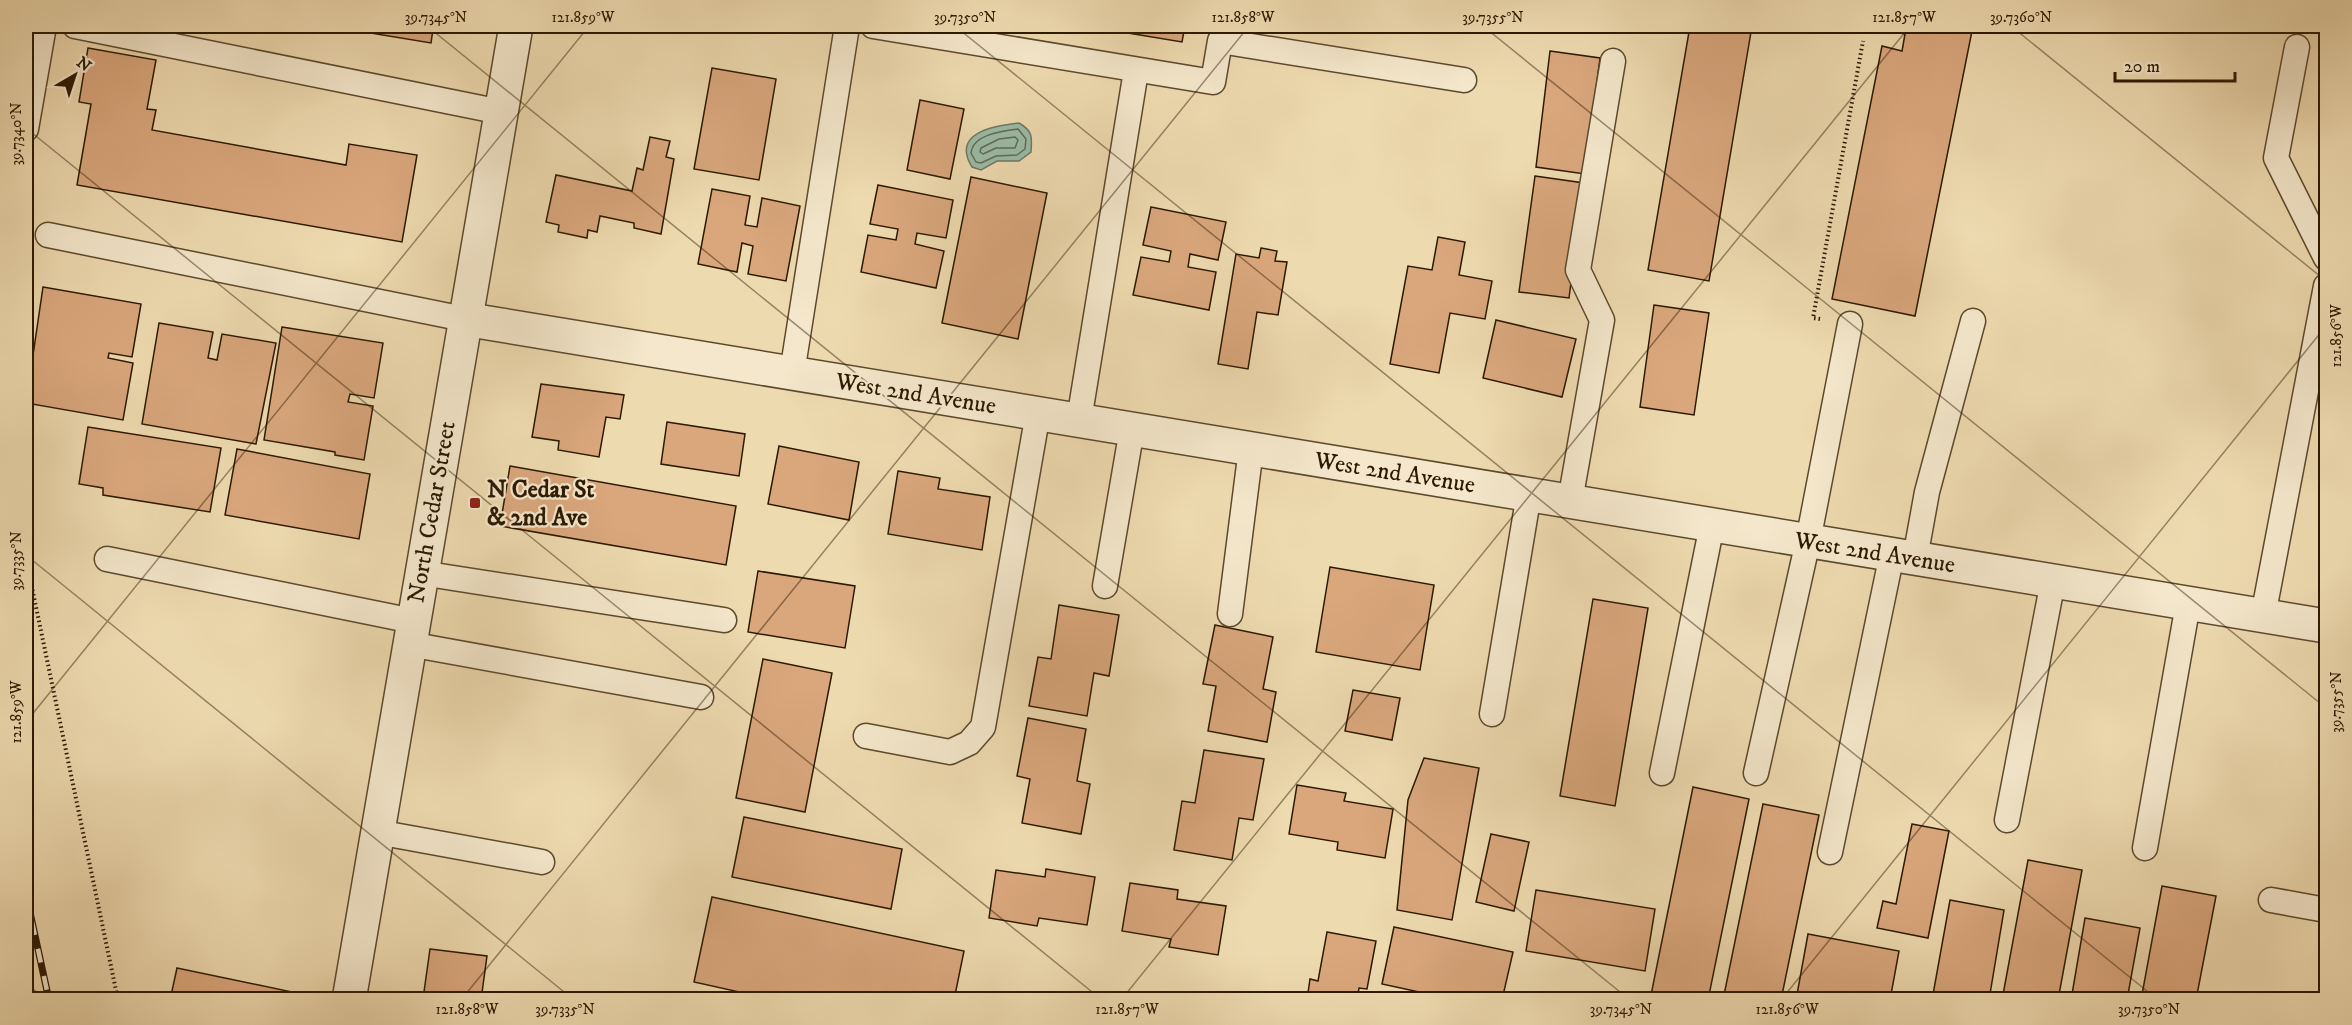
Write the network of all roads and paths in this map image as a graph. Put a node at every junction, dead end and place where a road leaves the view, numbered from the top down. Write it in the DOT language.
graph roads {
  1 [pos="44,26"];
  2 [pos="75,26"];
  3 [pos="516,26"];
  4 [pos="847,26"];
  5 [pos="873,26"];
  6 [pos="1863,41"];
  7 [pos="2297,47"];
  8 [pos="1613,61"];
  9 [pos="1136,71"];
  10 [pos="1464,80"];
  11 [pos="501,112"];
  12 [pos="26,129"];
  13 [pos="48,235"];
  14 [pos="2326,258"];
  15 [pos="2326,286"];
  16 [pos="464,319"];
  17 [pos="1973,321"];
  18 [pos="1850,324"];
  19 [pos="792,373"];
  20 [pos="1038,413"];
  21 [pos="1079,420"];
  22 [pos="1132,429"];
  23 [pos="1251,449"];
  24 [pos="1529,494"];
  25 [pos="1570,501"];
  26 [pos="1712,525"];
  27 [pos="1808,541"];
  28 [pos="1904,556"];
  29 [pos="26,559"];
  30 [pos="107,560"];
  31 [pos="421,573"];
  32 [pos="2053,581"];
  33 [pos="1105,586"];
  34 [pos="2188,604"];
  35 [pos="1230,614"];
  36 [pos="2263,616"];
  37 [pos="724,620"];
  38 [pos="2326,626"];
  39 [pos="411,633"];
  40 [pos="701,697"];
  41 [pos="1492,714"];
  42 [pos="866,736"];
  43 [pos="1662,773"];
  44 [pos="1756,773"];
  45 [pos="2007,820"];
  46 [pos="377,832"];
  47 [pos="2145,848"];
  48 [pos="1830,852"];
  49 [pos="542,862"];
  50 [pos="2271,900"];
  51 [pos="2326,910"];
  52 [pos="118,999"];
  53 [pos="349,999"];
  1 -- 12 [label="lane"];
  2 -- 11 [label="lane"];
  3 -- 11 [label="street, North Cedar Street"];
  4 -- 19 [label="lane"];
  5 -- 9 [label="lane"];
  6 -- 18 [label="path"];
  7 -- 14 [label="lane"];
  8 -- 25 [label="lane"];
  9 -- 10 [label="lane"];
  9 -- 21 [label="lane"];
  11 -- 16 [label="street, North Cedar Street"];
  13 -- 16 [label="lane"];
  15 -- 36 [label="lane"];
  16 -- 19 [label="street, West 2nd Avenue"];
  16 -- 31 [label="street, North Cedar Street"];
  17 -- 28 [label="lane"];
  18 -- 27 [label="lane"];
  19 -- 20 [label="street, West 2nd Avenue"];
  20 -- 21 [label="street, West 2nd Avenue"];
  20 -- 42 [label="lane"];
  21 -- 22 [label="street, West 2nd Avenue"];
  22 -- 23 [label="street, West 2nd Avenue"];
  22 -- 33 [label="lane"];
  23 -- 24 [label="street, West 2nd Avenue"];
  23 -- 35 [label="lane"];
  24 -- 25 [label="street, West 2nd Avenue"];
  24 -- 41 [label="lane"];
  25 -- 26 [label="street, West 2nd Avenue"];
  26 -- 27 [label="street, West 2nd Avenue"];
  26 -- 43 [label="lane"];
  27 -- 28 [label="street, West 2nd Avenue"];
  27 -- 44 [label="lane"];
  28 -- 32 [label="street, West 2nd Avenue"];
  28 -- 48 [label="lane"];
  29 -- 52 [label="path"];
  30 -- 39 [label="lane"];
  31 -- 37 [label="lane"];
  31 -- 39 [label="street, North Cedar Street"];
  32 -- 34 [label="street, West 2nd Avenue"];
  32 -- 45 [label="lane"];
  34 -- 36 [label="street, West 2nd Avenue"];
  34 -- 47 [label="lane"];
  36 -- 38 [label="street, West 2nd Avenue"];
  39 -- 40 [label="lane"];
  39 -- 46 [label="street, North Cedar Street"];
  46 -- 49 [label="lane"];
  46 -- 53 [label="street, North Cedar Street"];
  50 -- 51 [label="lane"];
}
